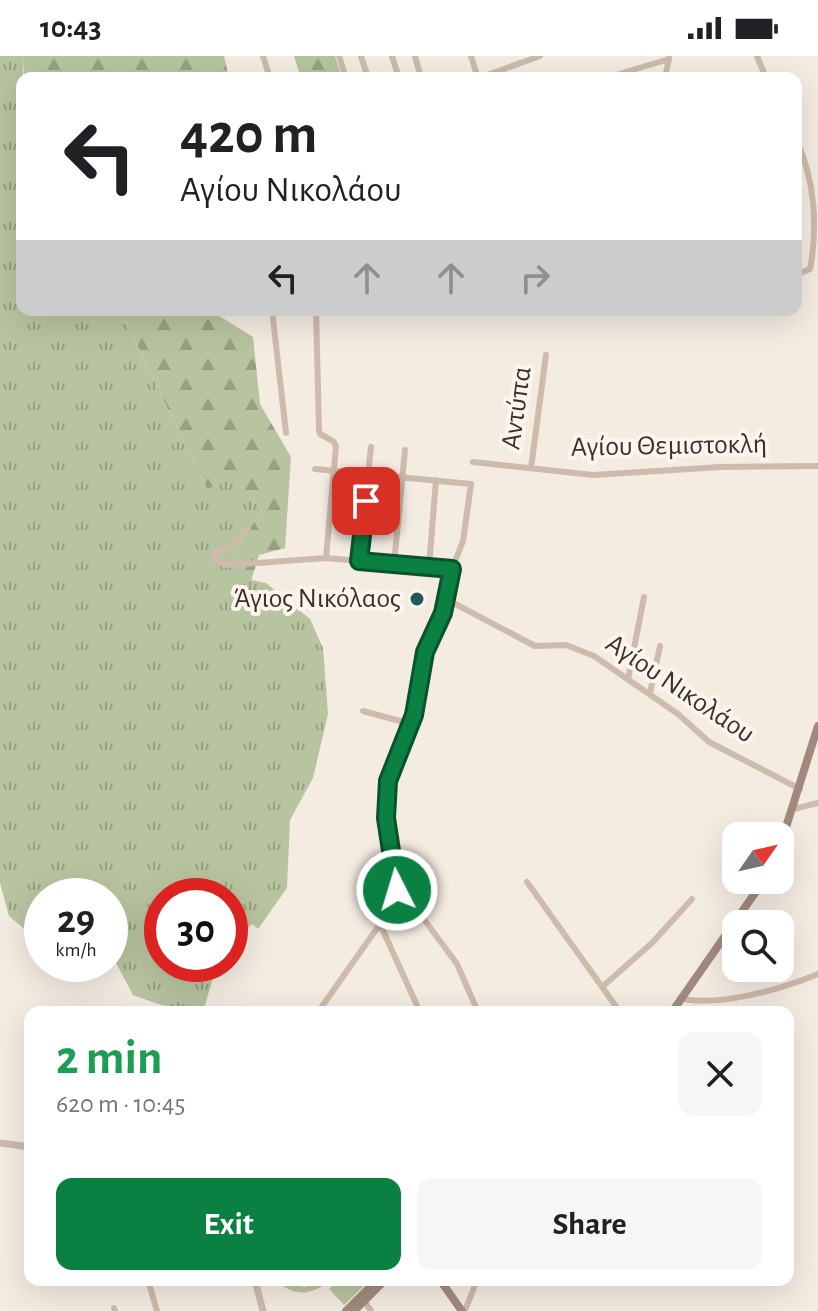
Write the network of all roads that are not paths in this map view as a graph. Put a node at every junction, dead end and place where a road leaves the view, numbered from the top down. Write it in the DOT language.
graph roads {
  1 [pos="540,56"];
  2 [pos="669,57"];
  3 [pos="526,58"];
  4 [pos="492,72"];
  5 [pos="624,72"];
  6 [pos="802,154"];
  7 [pos="817,231"];
  8 [pos="802,275"];
  9 [pos="273,316"];
  10 [pos="316,316"];
  11 [pos="546,355"];
  12 [pos="286,433"];
  13 [pos="371,447"];
  14 [pos="405,450"];
  15 [pos="473,462"];
  16 [pos="818,466"];
  17 [pos="531,468"];
  18 [pos="315,469"];
  19 [pos="334,471"];
  20 [pos="369,473"];
  21 [pos="401,477"];
  22 [pos="436,480"];
  23 [pos="248,528"];
  24 [pos="326,558"];
  25 [pos="359,561"];
  26 [pos="394,564"];
  27 [pos="429,567"];
  28 [pos="452,569"];
  29 [pos="644,597"];
  30 [pos="446,599"];
  31 [pos="660,646"];
  32 [pos="628,679"];
  33 [pos="650,693"];
  34 [pos="363,711"];
  35 [pos="411,724"];
  36 [pos="818,726"];
  37 [pos="800,789"];
  38 [pos="818,803"];
  39 [pos="794,809"];
  40 [pos="789,822"];
  41 [pos="527,882"];
  42 [pos="397,890"];
  43 [pos="754,894"];
  44 [pos="692,899"];
  45 [pos="380,924"];
  46 [pos="818,974"];
  47 [pos="602,987"];
  48 [pos="681,999"];
  49 [pos="322,1006"];
  50 [pos="416,1006"];
  51 [pos="475,1006"];
  52 [pos="616,1006"];
  53 [pos="676,1006"];
  54 [pos="0,1143"];
  55 [pos="24,1146"];
  56 [pos="150,1286"];
  57 [pos="257,1286"];
  58 [pos="372,1286"];
  59 [pos="378,1286"];
  60 [pos="445,1286"];
  61 [pos="451,1286"];
  62 [pos="475,1286"];
  63 [pos="362,1299"];
  64 [pos="465,1310"];
  65 [pos="157,1311"];
  66 [pos="263,1311"];
  67 [pos="346,1311"];
  68 [pos="354,1311"];
  69 [pos="371,1311"];
  1 -- 3 [label="street"];
  2 -- 5 [label="street"];
  3 -- 4 [label="street"];
  6 -- 7 [label="street"];
  7 -- 8 [label="street"];
  9 -- 12 [label="street"];
  10 -- 19 [label="street"];
  11 -- 17 [label="street, Αντύπα"];
  13 -- 20 [label="street"];
  14 -- 21 [label="street"];
  15 -- 17 [label="street, Αγίου Θεμιστοκλή"];
  16 -- 17 [label="street, Αγίου Θεμιστοκλή"];
  18 -- 19 [label="street"];
  19 -- 20 [label="street"];
  19 -- 24 [label="street"];
  20 -- 21 [label="street"];
  20 -- 25 [label="street"];
  21 -- 22 [label="street"];
  21 -- 26 [label="street"];
  22 -- 27 [label="street"];
  22 -- 28 [label="street"];
  23 -- 24 [label="street"];
  24 -- 25 [label="street"];
  25 -- 26 [label="street"];
  26 -- 27 [label="street"];
  27 -- 28 [label="street"];
  28 -- 30 [label="street"];
  29 -- 32 [label="street"];
  30 -- 32 [label="street, Αγίου Νικολάου"];
  30 -- 35 [label="street"];
  31 -- 33 [label="street"];
  32 -- 33 [label="street, Αγίου Νικολάου"];
  33 -- 37 [label="street, Αγίου Νικολάου"];
  34 -- 35 [label="street"];
  35 -- 42 [label="street"];
  36 -- 37 [label="main road"];
  37 -- 39 [label="main road"];
  38 -- 39 [label="street"];
  39 -- 40 [label="main road"];
  41 -- 47 [label="street"];
  42 -- 45 [label="street"];
  42 -- 51 [label="street"];
  43 -- 48 [label="main road"];
  44 -- 47 [label="street"];
  45 -- 49 [label="street"];
  45 -- 50 [label="street"];
  46 -- 48 [label="street"];
  47 -- 52 [label="street"];
  48 -- 53 [label="main road"];
  54 -- 55 [label="street"];
  56 -- 65 [label="street"];
  57 -- 66 [label="street"];
  58 -- 63 [label="main road"];
  59 -- 63 [label="main road"];
  60 -- 64 [label="main road"];
  61 -- 64 [label="main road"];
  62 -- 64 [label="street"];
  63 -- 67 [label="main road"];
  63 -- 68 [label="main road"];
  63 -- 69 [label="street"];
}
